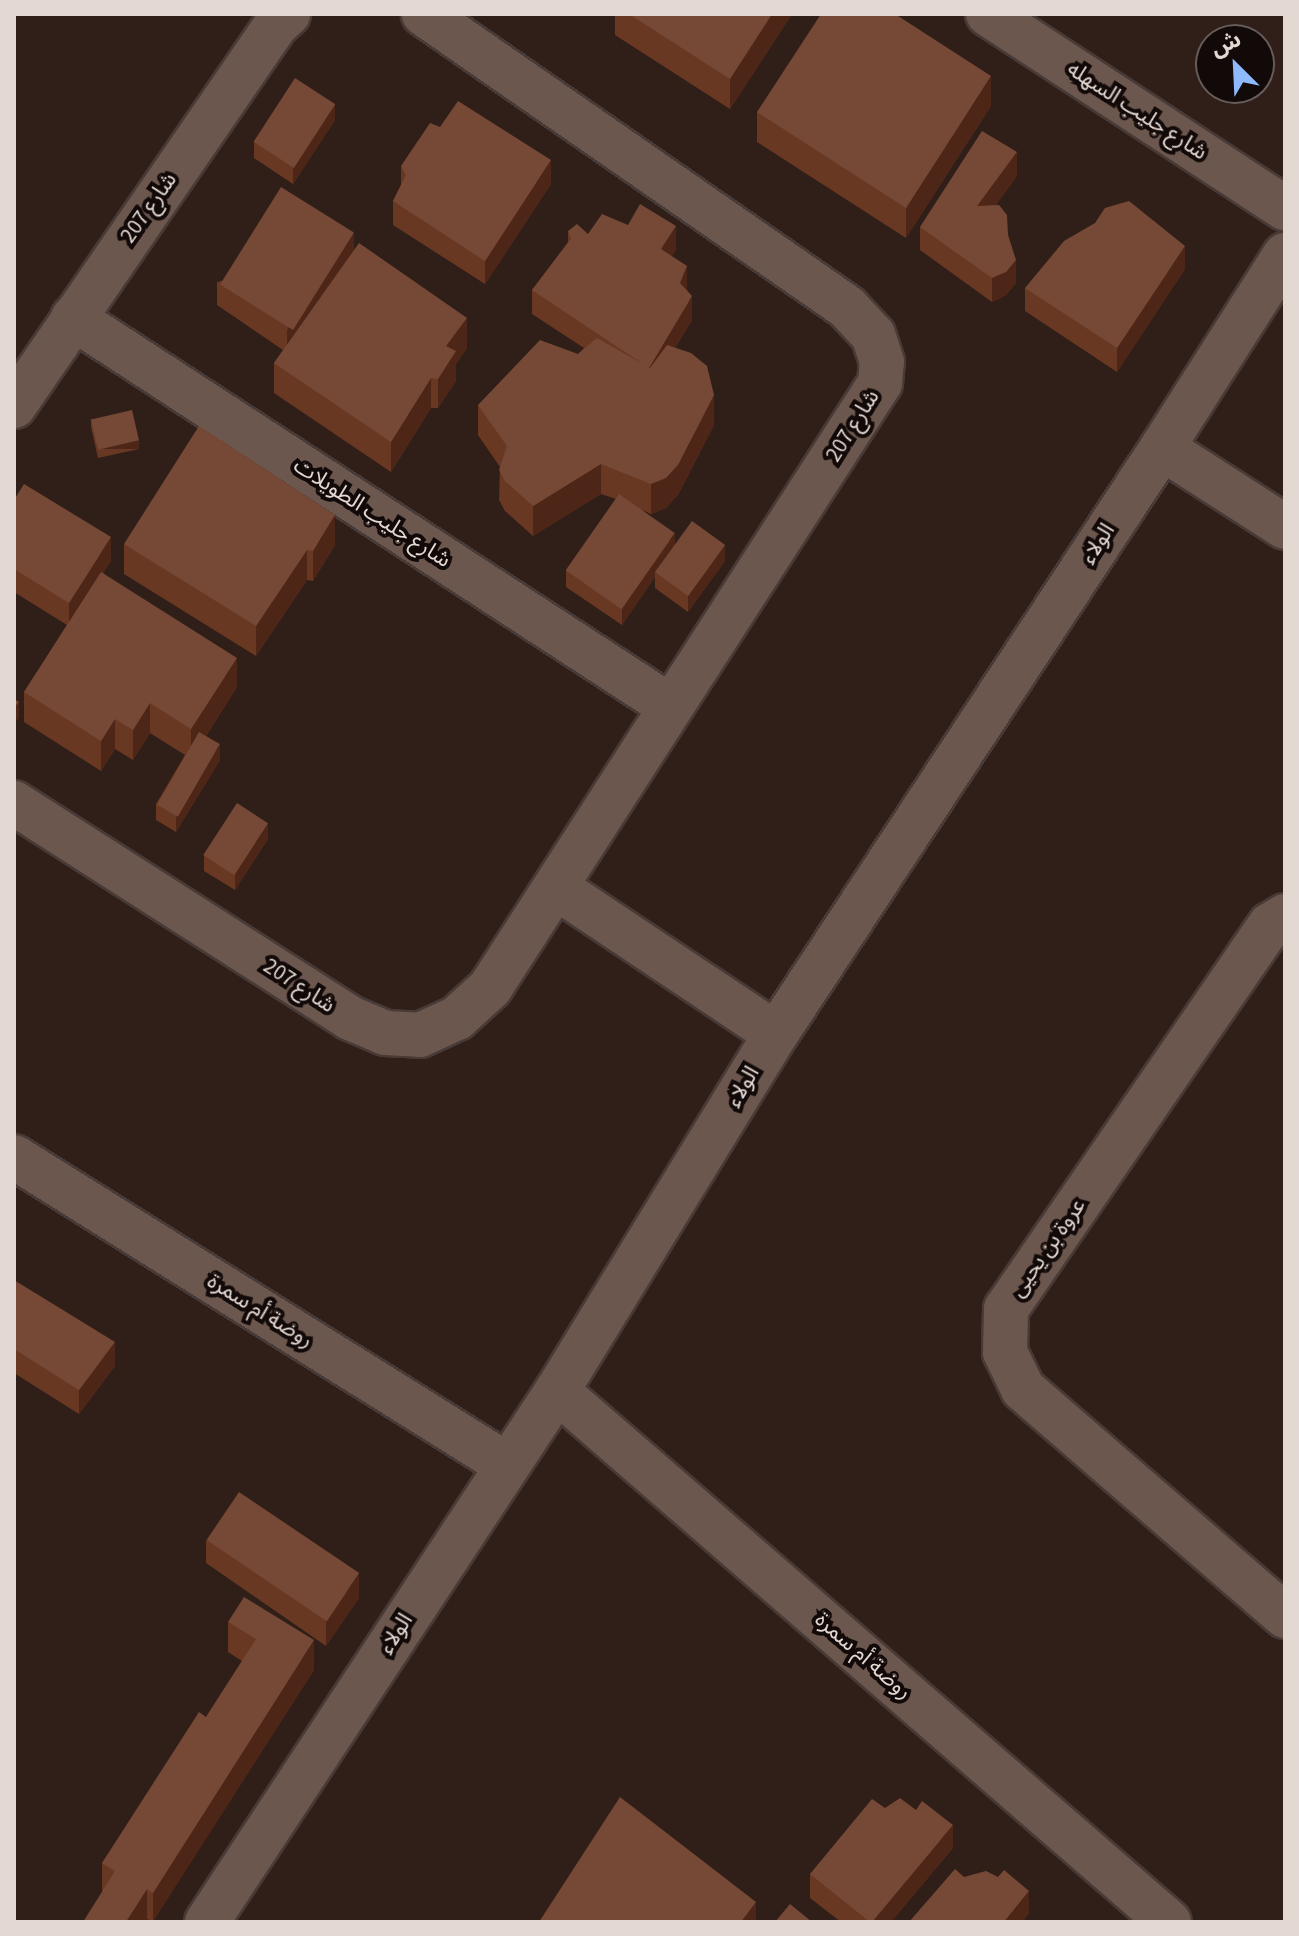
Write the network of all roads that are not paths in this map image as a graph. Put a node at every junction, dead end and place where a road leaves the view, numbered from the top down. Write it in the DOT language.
graph roads {
  1 [pos="288,14"];
  2 [pos="424,14"];
  3 [pos="988,14"];
  4 [pos="482,29"];
  5 [pos="1285,208"];
  6 [pos="1285,255"];
  7 [pos="73,318"];
  8 [pos="14,406"];
  9 [pos="1162,448"];
  10 [pos="1285,527"];
  11 [pos="671,707"];
  12 [pos="14,803"];
  13 [pos="557,888"];
  14 [pos="1285,916"];
  15 [pos="776,1034"];
  16 [pos="14,1157"];
  17 [pos="557,1391"];
  18 [pos="507,1465"];
  19 [pos="1285,1616"];
  20 [pos="207,1922"];
  21 [pos="1169,1922"];
  1 -- 7 [label="street, شارع 207"];
  2 -- 4 [label="street, شارع 207"];
  3 -- 5 [label="street, شارع جليب السهله"];
  4 -- 11 [label="street, شارع 207"];
  6 -- 9 [label="street, الولاء"];
  7 -- 8 [label="street, شارع 207"];
  7 -- 11 [label="street, شارع جليب الطويلات"];
  9 -- 10 [label="street"];
  9 -- 15 [label="street, الولاء"];
  11 -- 13 [label="street, شارع 207"];
  12 -- 13 [label="street, شارع 207"];
  13 -- 15 [label="street"];
  14 -- 19 [label="street, عروة بن يحيى"];
  15 -- 17 [label="street, الولاء"];
  16 -- 18 [label="street, روضة أم سمرة"];
  17 -- 18 [label="street, الولاء"];
  17 -- 21 [label="street, روضة أم سمرة"];
  18 -- 20 [label="street, الولاء"];
}
